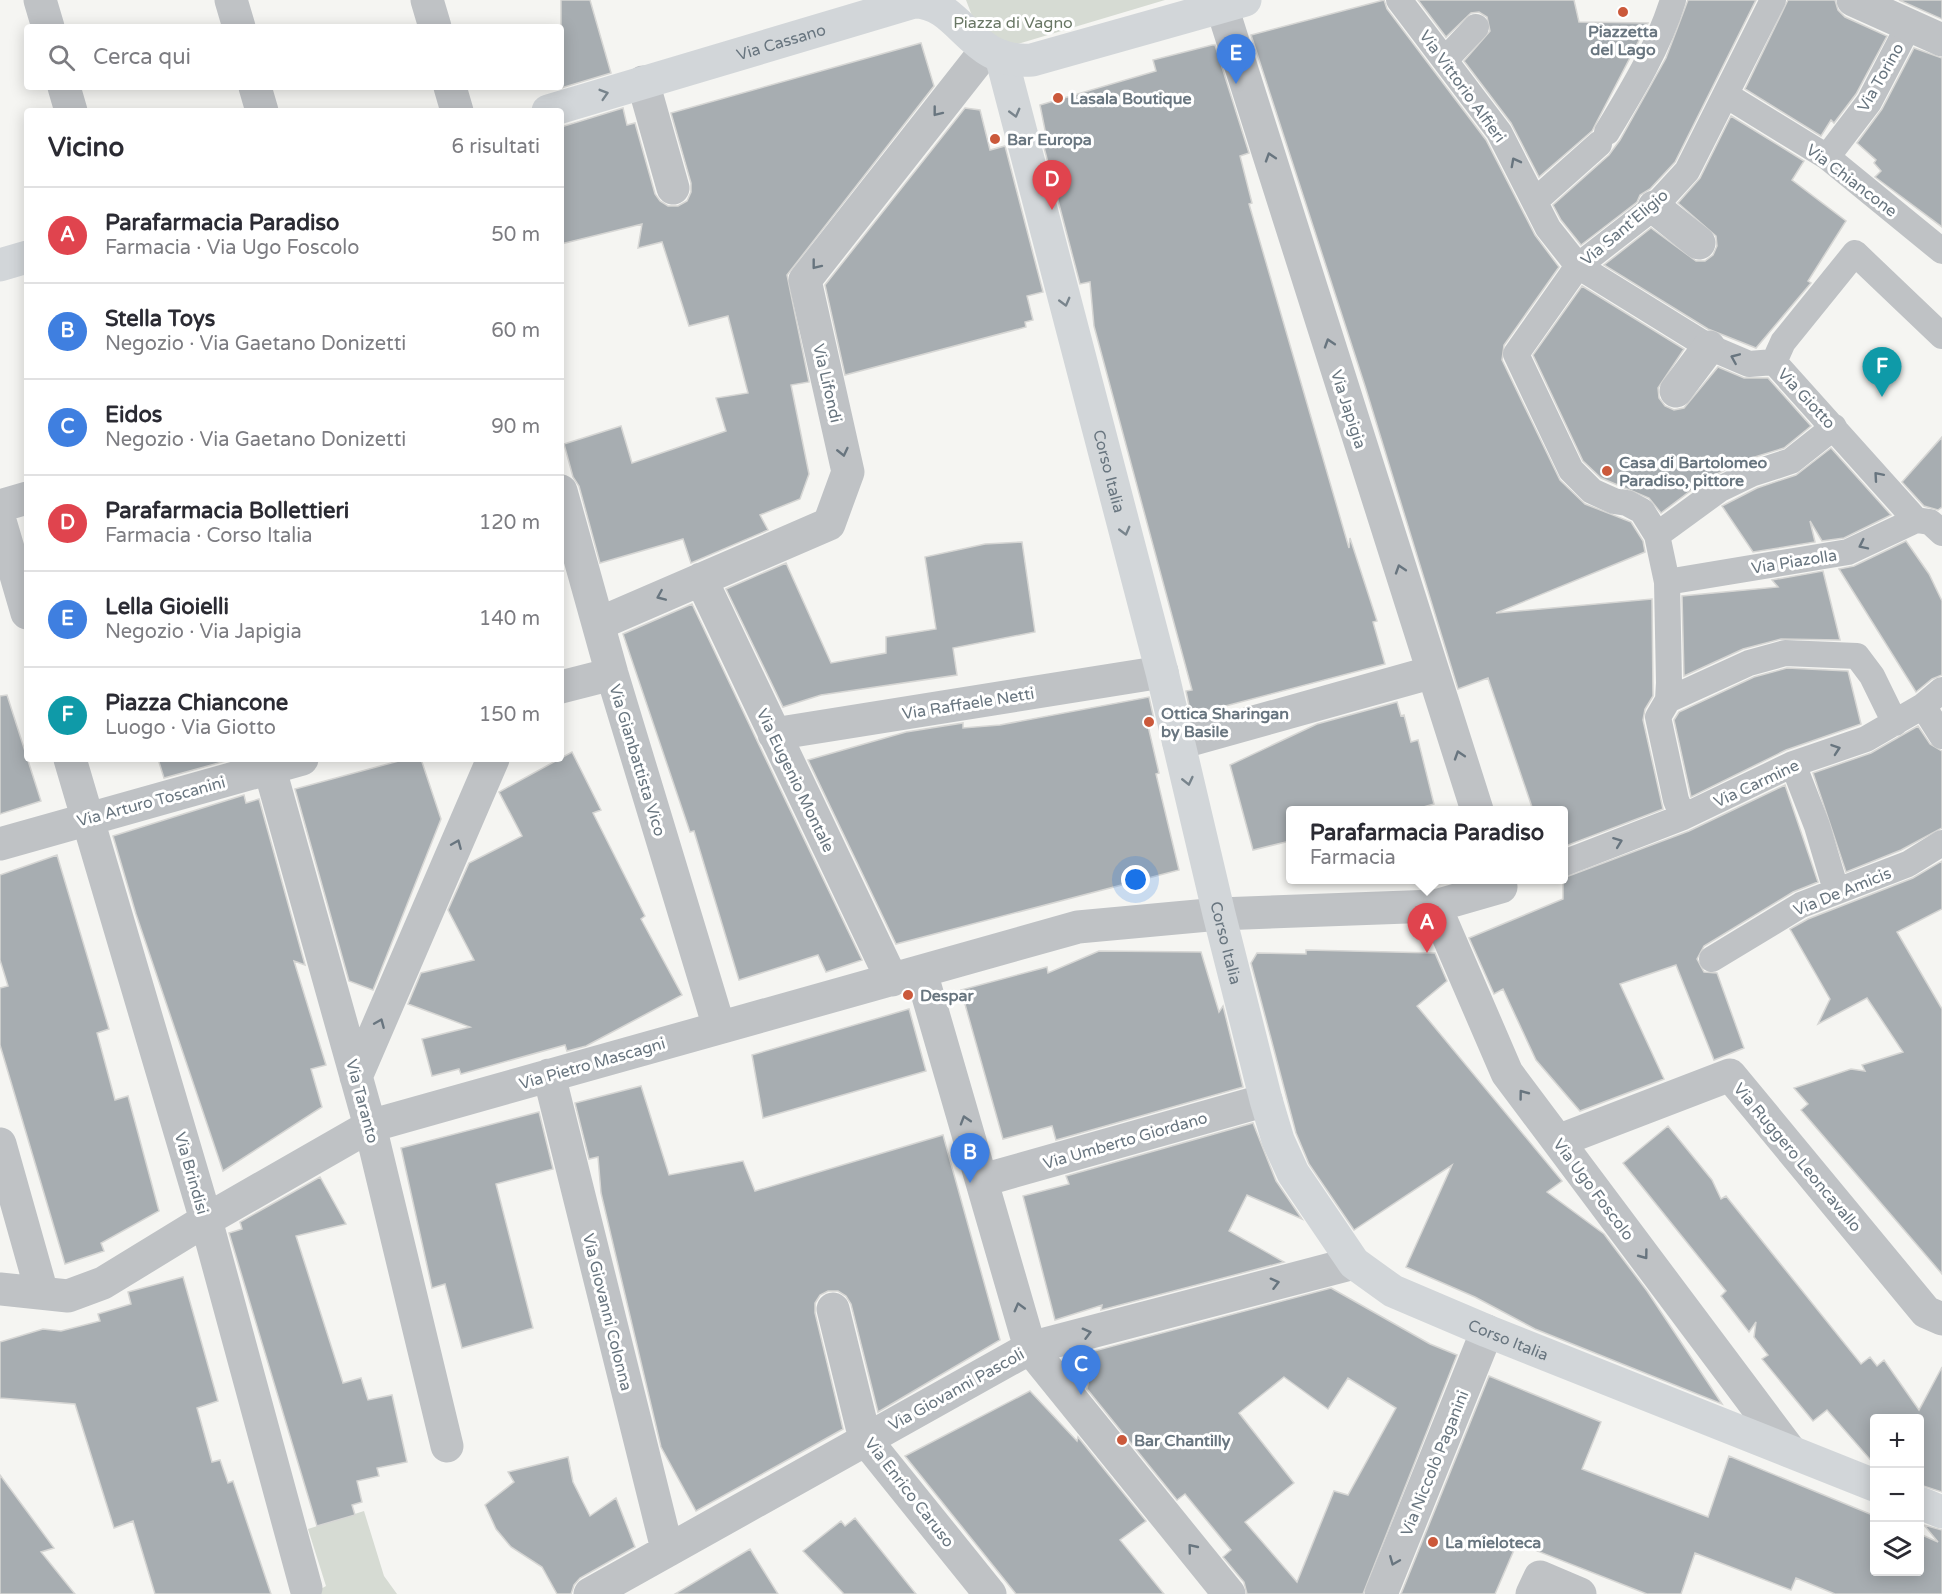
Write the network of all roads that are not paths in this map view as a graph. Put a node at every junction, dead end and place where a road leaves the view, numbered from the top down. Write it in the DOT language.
graph roads {
  1 [pos="40,0"];
  2 [pos="231,0"];
  3 [pos="427,0"];
  4 [pos="1399,0"];
  5 [pos="1673,0"];
  6 [pos="1773,0"];
  7 [pos="1853,0"];
  8 [pos="1234,4"];
  9 [pos="47,24"];
  10 [pos="238,24"];
  11 [pos="434,24"];
  12 [pos="1910,25"];
  13 [pos="1476,27"];
  14 [pos="1942,40"];
  15 [pos="993,53"];
  16 [pos="1446,59"];
  17 [pos="643,82"];
  18 [pos="65,90"];
  19 [pos="256,90"];
  20 [pos="451,90"];
  21 [pos="1726,95"];
  22 [pos="70,108"];
  23 [pos="261,108"];
  24 [pos="456,108"];
  25 [pos="558,108"];
  26 [pos="1827,157"];
  27 [pos="673,188"];
  28 [pos="1535,201"];
  29 [pos="1654,207"];
  30 [pos="1699,243"];
  31 [pos="1942,251"];
  32 [pos="24,258"];
  33 [pos="0,265"];
  34 [pos="1578,266"];
  35 [pos="1942,336"];
  36 [pos="1709,347"];
  37 [pos="1774,362"];
  38 [pos="1676,391"];
  39 [pos="1834,427"];
  40 [pos="24,499"];
  41 [pos="564,502"];
  42 [pos="0,506"];
  43 [pos="0,520"];
  44 [pos="1916,520"];
  45 [pos="1942,533"];
  46 [pos="1657,535"];
  47 [pos="700,579"];
  48 [pos="1667,582"];
  49 [pos="24,603"];
  50 [pos="598,624"];
  51 [pos="1162,672"];
  52 [pos="1433,672"];
  53 [pos="612,674"];
  54 [pos="564,686"];
  55 [pos="1942,690"];
  56 [pos="1668,700"];
  57 [pos="1923,706"];
  58 [pos="1895,723"];
  59 [pos="774,734"];
  60 [pos="1942,736"];
  61 [pos="1179,743"];
  62 [pos="71,762"];
  63 [pos="492,762"];
  64 [pos="268,764"];
  65 [pos="1793,764"];
  66 [pos="1476,806"];
  67 [pos="87,818"];
  68 [pos="1683,818"];
  69 [pos="1942,843"];
  70 [pos="0,844"];
  71 [pos="1568,861"];
  72 [pos="1500,884"];
  73 [pos="1836,890"];
  74 [pos="1435,906"];
  75 [pos="1218,914"];
  76 [pos="1712,959"];
  77 [pos="906,976"];
  78 [pos="719,1027"];
  79 [pos="549,1076"];
  80 [pos="356,1077"];
  81 [pos="1266,1100"];
  82 [pos="370,1126"];
  83 [pos="1558,1141"];
  84 [pos="0,1144"];
  85 [pos="983,1179"];
  86 [pos="206,1220"];
  87 [pos="1354,1263"];
  88 [pos="0,1289"];
  89 [pos="42,1293"];
  90 [pos="833,1309"];
  91 [pos="1942,1319"];
  92 [pos="1487,1332"];
  93 [pos="1030,1348"];
  94 [pos="865,1439"];
  95 [pos="447,1446"];
  96 [pos="1790,1451"];
  97 [pos="1870,1483"];
  98 [pos="1924,1505"];
  99 [pos="1942,1512"];
  100 [pos="667,1549"];
  101 [pos="306,1588"];
  102 [pos="590,1594"];
  103 [pos="990,1594"];
  104 [pos="1229,1594"];
  105 [pos="1381,1594"];
  106 [pos="1532,1594"];
  107 [pos="1580,1594"];
  1 -- 9 [label="street"];
  2 -- 10 [label="street"];
  3 -- 11 [label="street"];
  4 -- 16 [label="street, Via Vittorio Alfieri"];
  5 -- 28 [label="street"];
  6 -- 21 [label="street, Via Sant'Eligio"];
  7 -- 12 [label="street"];
  8 -- 15 [label="main road"];
  52 -- 8 [label="street, Via Japigia, one-way"];
  12 -- 14 [label="street"];
  12 -- 26 [label="street, Via Torino"];
  13 -- 16 [label="street"];
  15 -- 17 [label="main road, Via Cassano"];
  15 -- 47 [label="street, Via Lifondi, one-way"];
  15 -- 51 [label="main road, Corso Italia, one-way"];
  28 -- 16 [label="street, Via Vittorio Alfieri, one-way"];
  25 -- 17 [label="main road, Via Cassano, one-way"];
  17 -- 27 [label="street"];
  18 -- 22 [label="street"];
  19 -- 23 [label="street"];
  20 -- 24 [label="street"];
  21 -- 26 [label="street, Via Chiancone"];
  21 -- 29 [label="street, Via Sant'Eligio"];
  26 -- 31 [label="street, Via Chiancone"];
  28 -- 34 [label="street, Via Vittorio Alfieri"];
  29 -- 30 [label="street"];
  29 -- 34 [label="street, Via Sant'Eligio"];
  32 -- 33 [label="main road"];
  34 -- 36 [label="street, Via Giotto"];
  34 -- 46 [label="street, Via Sant'Eligio"];
  35 -- 37 [label="street"];
  37 -- 36 [label="street, Via Giotto, one-way"];
  36 -- 38 [label="street"];
  37 -- 39 [label="street, Via Giotto"];
  44 -- 39 [label="street, Via Giotto, one-way"];
  39 -- 46 [label="street"];
  40 -- 42 [label="street"];
  41 -- 50 [label="street, Via Gianbattista Vico"];
  43 -- 49 [label="street"];
  44 -- 45 [label="street"];
  44 -- 48 [label="street, Via Piazolla, one-way"];
  46 -- 48 [label="street, Via Sant'Eligio"];
  47 -- 50 [label="street, Via Lifondi, one-way"];
  47 -- 59 [label="street, Via Eugenio Montale"];
  48 -- 56 [label="street, Via Sant'Eligio"];
  50 -- 53 [label="street, Via Gianbattista Vico"];
  51 -- 59 [label="street, Via Raffaele Netti"];
  51 -- 61 [label="main road, Corso Italia"];
  52 -- 61 [label="street"];
  66 -- 52 [label="street, Via Japigia, one-way"];
  53 -- 54 [label="street"];
  53 -- 78 [label="street, Via Gianbattista Vico"];
  55 -- 57 [label="street, Via Carmine"];
  56 -- 58 [label="street"];
  56 -- 68 [label="street, Via Sant'Eligio"];
  57 -- 58 [label="street, Via Carmine"];
  57 -- 60 [label="street"];
  65 -- 58 [label="street, Via Carmine, one-way"];
  59 -- 77 [label="street, Via Eugenio Montale"];
  61 -- 75 [label="main road, Corso Italia, one-way"];
  62 -- 67 [label="street, Via Brindisi"];
  80 -- 63 [label="street, one-way"];
  64 -- 67 [label="street, Via Arturo Toscanini"];
  64 -- 80 [label="street, Via Taranto"];
  65 -- 68 [label="street, Via Carmine"];
  65 -- 73 [label="street"];
  67 -- 70 [label="street, Via Arturo Toscanini"];
  67 -- 86 [label="street, Via Brindisi"];
  71 -- 68 [label="street, Via Carmine, one-way"];
  69 -- 73 [label="street, Via De Amicis"];
  72 -- 74 [label="street"];
  73 -- 76 [label="street, Via De Amicis"];
  74 -- 75 [label="street"];
  83 -- 74 [label="street, Via Ugo Foscolo, one-way"];
  75 -- 77 [label="street, Via Pietro Mascagni"];
  75 -- 81 [label="main road, Corso Italia"];
  77 -- 78 [label="street, Via Pietro Mascagni"];
  85 -- 77 [label="street, Via Eugenio Montale, one-way"];
  78 -- 79 [label="street, Via Pietro Mascagni"];
  79 -- 82 [label="street, Via Pietro Mascagni"];
  79 -- 100 [label="street, Via Giovanni Colonna"];
  80 -- 82 [label="street, Via Taranto"];
  81 -- 85 [label="street, Via Umberto Giordano"];
  81 -- 87 [label="main road, Corso Italia"];
  82 -- 86 [label="street, Via Pietro Mascagni"];
  82 -- 95 [label="street, Via Taranto"];
  83 -- 91 [label="street, Via Ruggero Leoncavallo"];
  83 -- 96 [label="street, Via Ugo Foscolo, one-way"];
  84 -- 89 [label="street"];
  93 -- 85 [label="street, Via Eugenio Montale, one-way"];
  86 -- 89 [label="street, Via Pietro Mascagni"];
  86 -- 101 [label="street, Via Brindisi"];
  87 -- 92 [label="main road, Corso Italia"];
  93 -- 87 [label="street, Via Giovanni Pascoli, one-way"];
  88 -- 89 [label="street, Via Pietro Mascagni"];
  90 -- 94 [label="street, Via Enrico Caruso"];
  92 -- 96 [label="main road, Corso Italia"];
  92 -- 105 [label="street, Via Niccolò Paganini, one-way"];
  93 -- 94 [label="street, Via Giovanni Pascoli"];
  104 -- 93 [label="street, one-way"];
  94 -- 100 [label="street, Via Giovanni Pascoli"];
  94 -- 103 [label="street, Via Enrico Caruso"];
  96 -- 97 [label="main road, Corso Italia"];
  98 -- 99 [label="main road"];
  100 -- 102 [label="street, Via Giovanni Pascoli"];
  106 -- 107 [label="street"];
}
